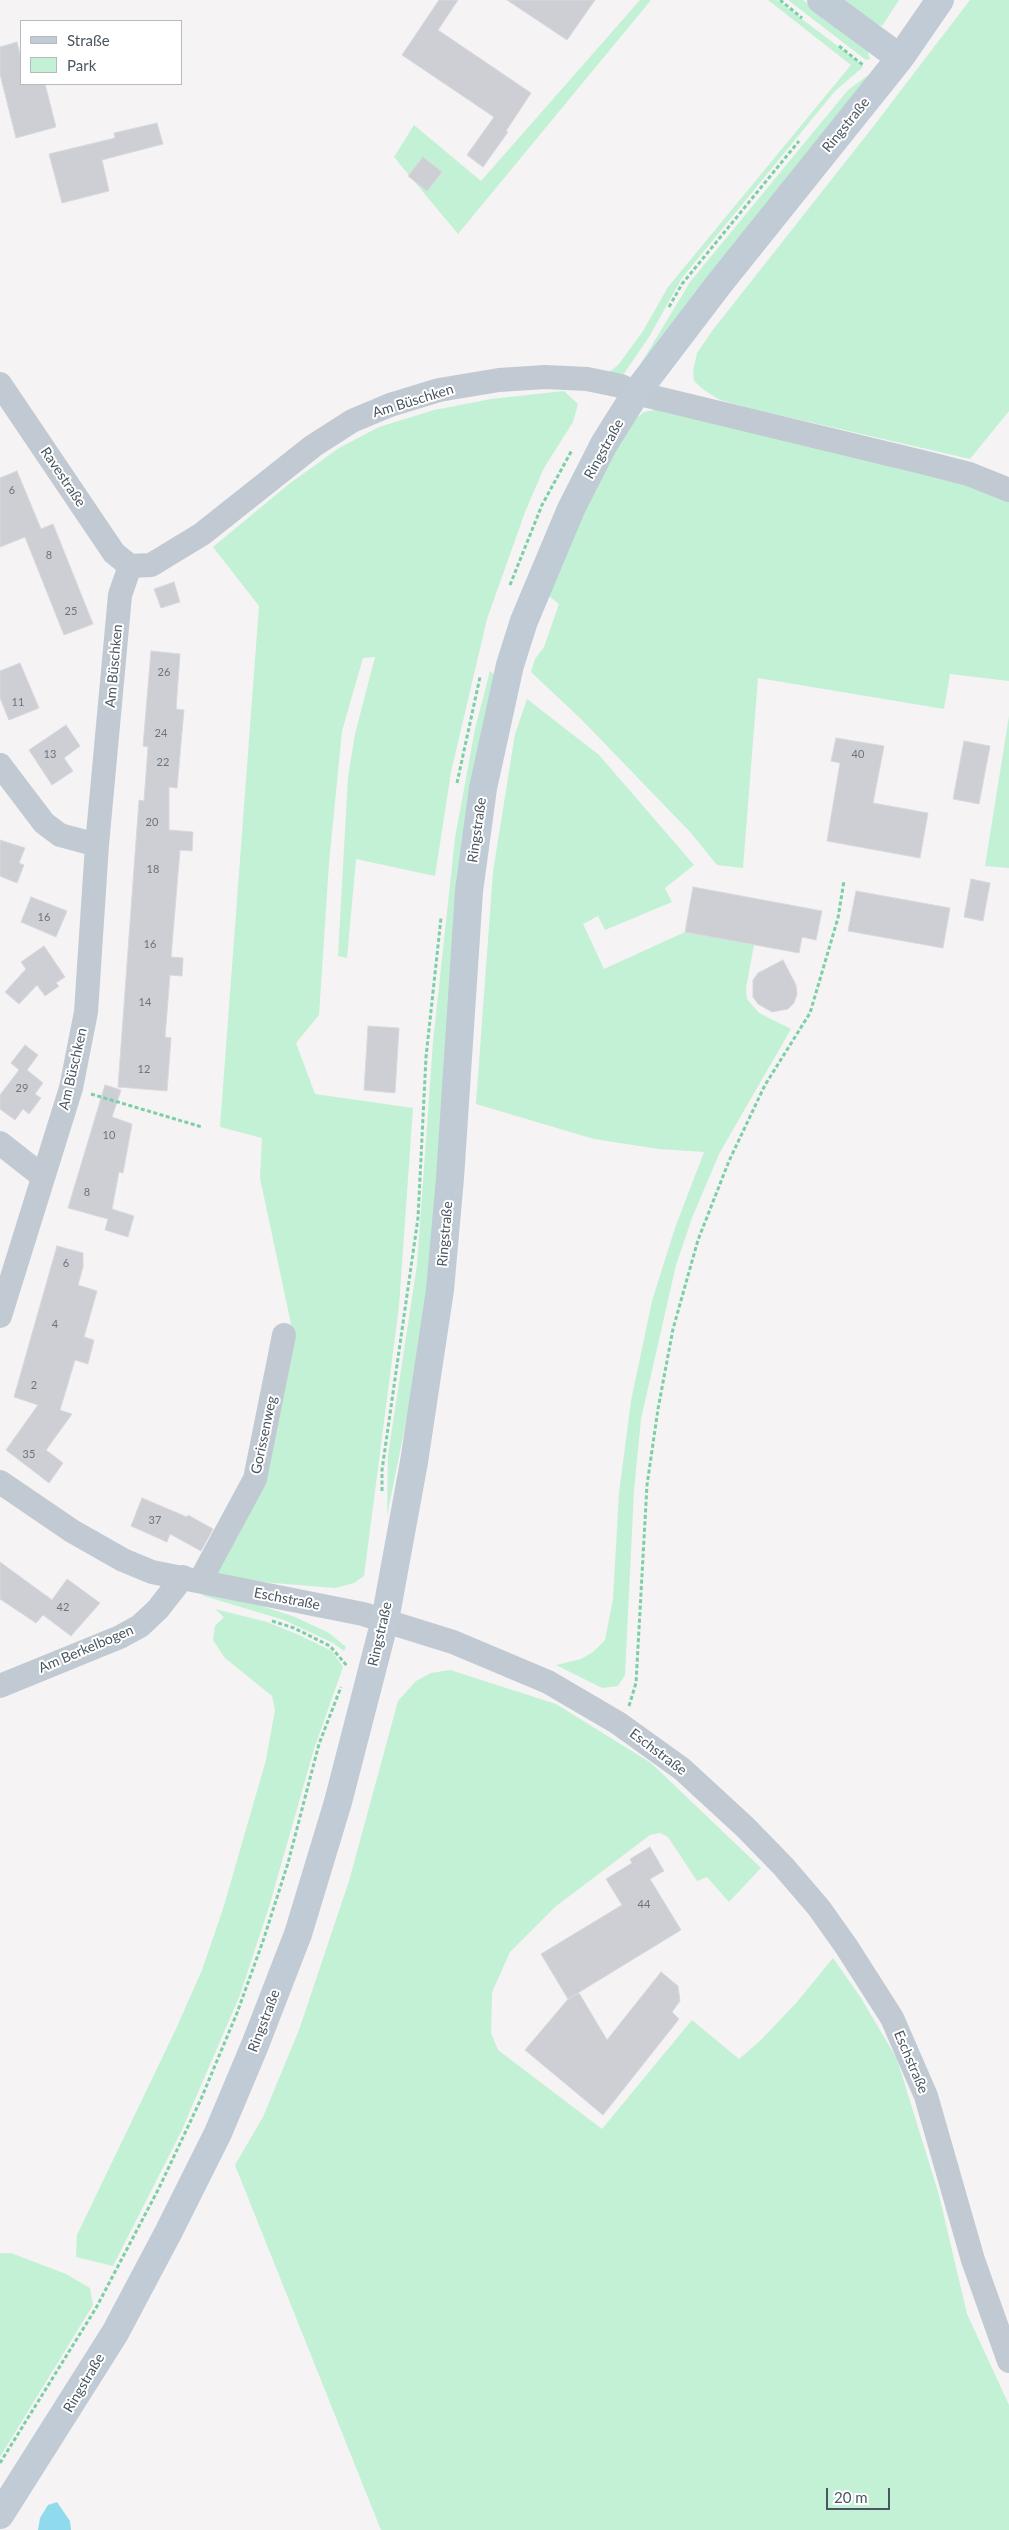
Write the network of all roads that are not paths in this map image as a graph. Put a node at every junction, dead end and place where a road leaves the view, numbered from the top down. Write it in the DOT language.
graph roads {
  1 [pos="821,0"];
  2 [pos="940,0"];
  3 [pos="892,52"];
  4 [pos="0,384"];
  5 [pos="636,393"];
  6 [pos="1009,490"];
  7 [pos="130,566"];
  8 [pos="0,765"];
  9 [pos="98,845"];
  10 [pos="0,1144"];
  11 [pos="42,1176"];
  12 [pos="0,1316"];
  13 [pos="284,1336"];
  14 [pos="0,1482"];
  15 [pos="192,1579"];
  16 [pos="385,1620"];
  17 [pos="0,1686"];
  18 [pos="1009,2361"];
  19 [pos="0,2515"];
  1 -- 3 [label="main road"];
  2 -- 3 [label="main road, Ringstraße"];
  3 -- 5 [label="main road, Ringstraße"];
  4 -- 7 [label="street, Ravestraße"];
  5 -- 6 [label="street, Am Büschken"];
  5 -- 7 [label="street, Am Büschken"];
  5 -- 16 [label="main road, Ringstraße"];
  7 -- 9 [label="street, Am Büschken"];
  8 -- 9 [label="street"];
  9 -- 11 [label="street, Am Büschken"];
  10 -- 11 [label="street"];
  11 -- 12 [label="street, Am Büschken"];
  13 -- 15 [label="street, Gorissenweg"];
  14 -- 15 [label="street, Eschstraße"];
  15 -- 16 [label="street, Eschstraße"];
  15 -- 17 [label="street, Am Berkelbogen"];
  16 -- 18 [label="street, Eschstraße"];
  16 -- 19 [label="main road, Ringstraße"];
}
